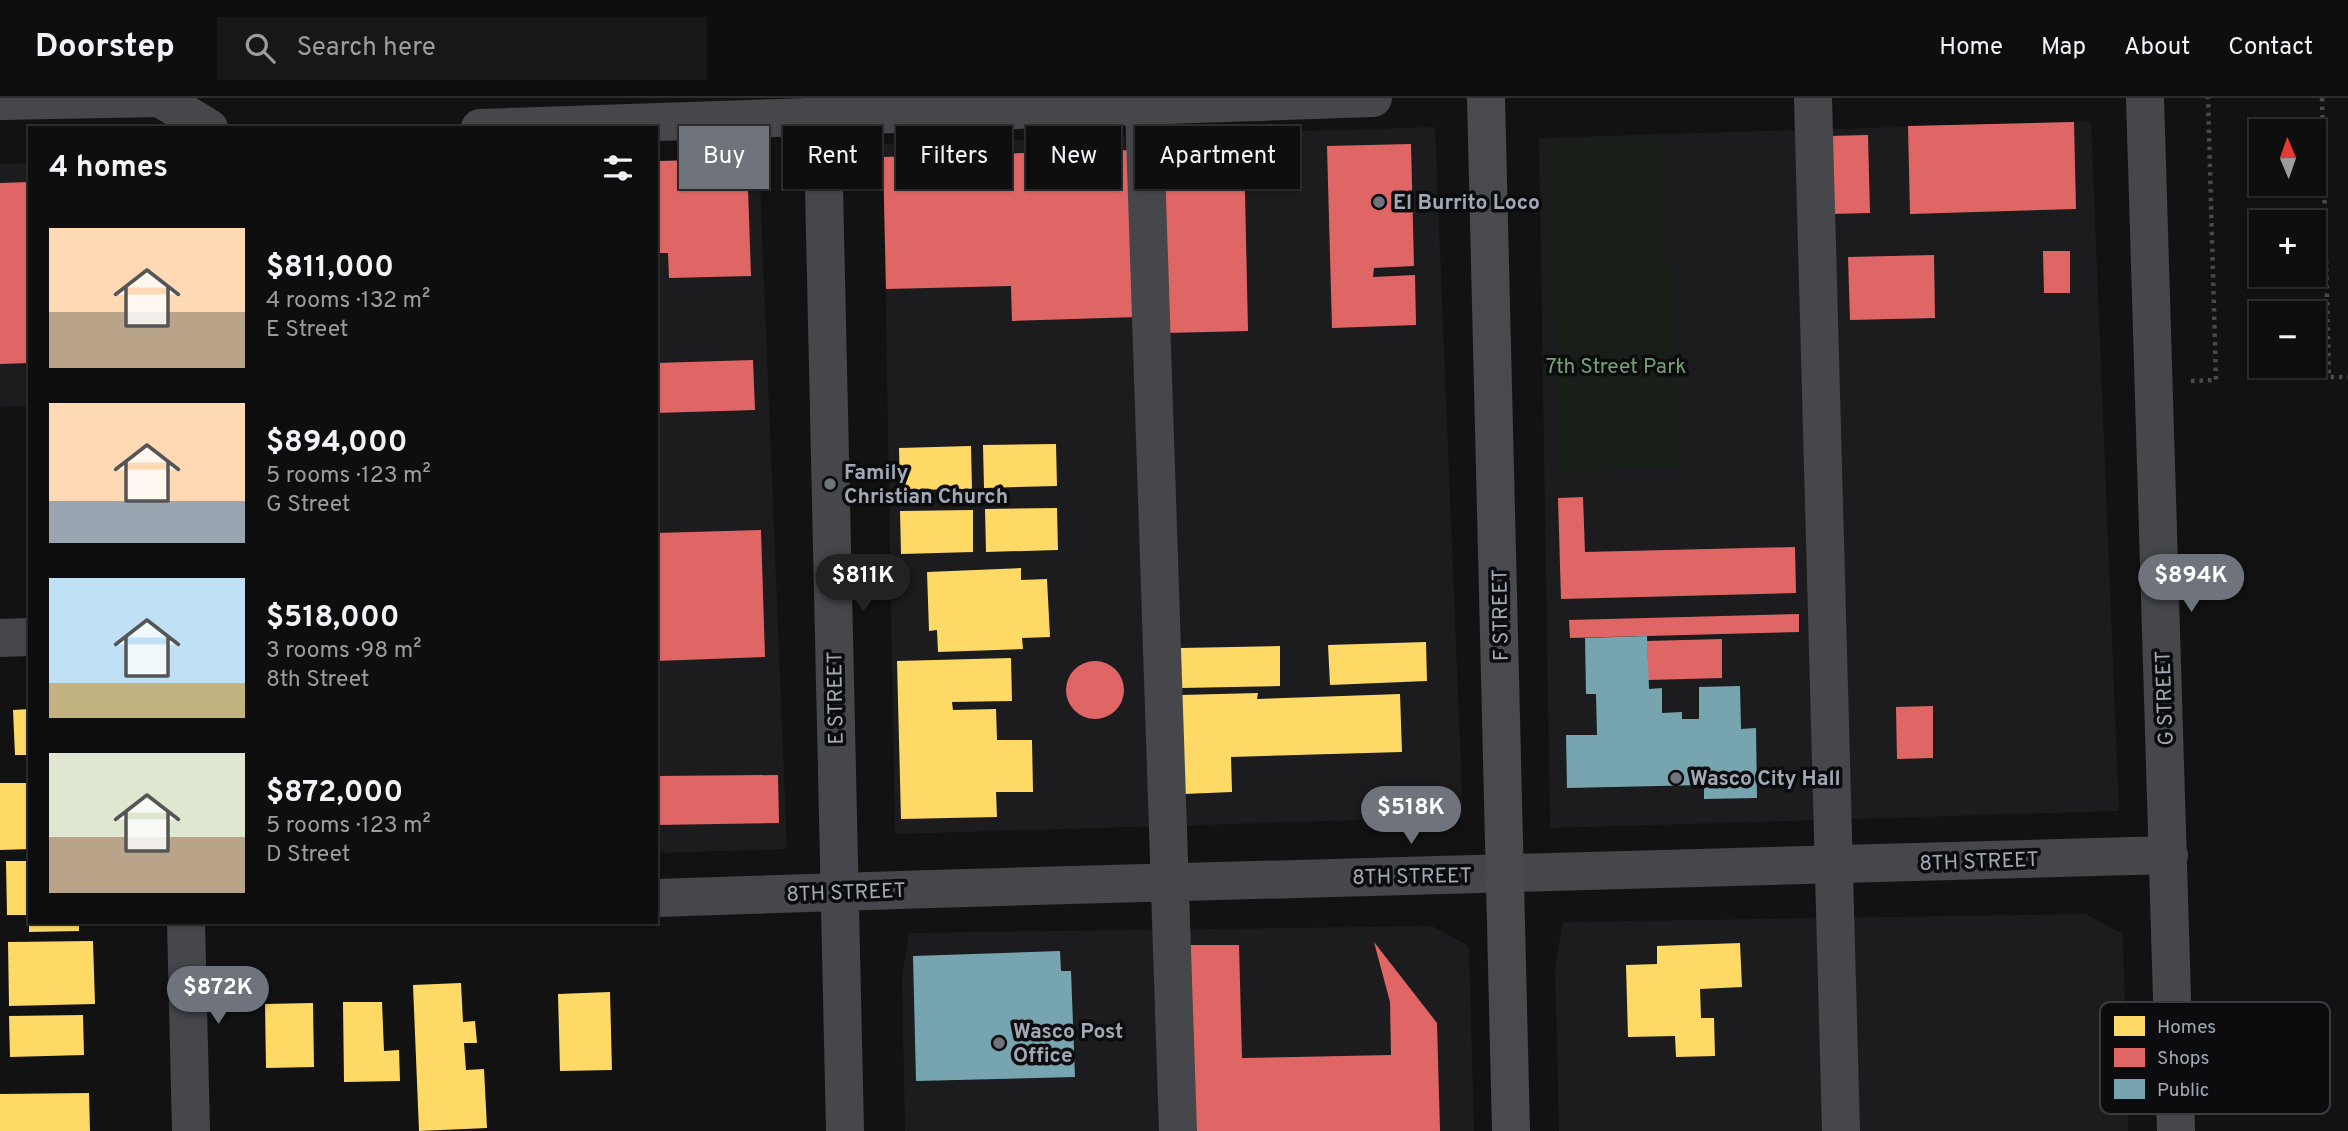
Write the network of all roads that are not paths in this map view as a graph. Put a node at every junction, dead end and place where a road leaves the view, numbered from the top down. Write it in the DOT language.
graph roads {
  1 [pos="162,98"];
  2 [pos="1373,98"];
  3 [pos="1486,98"];
  4 [pos="1813,98"];
  5 [pos="2145,98"];
  6 [pos="0,101"];
  7 [pos="822,107"];
  8 [pos="1144,107"];
  9 [pos="162,126"];
  10 [pos="206,126"];
  11 [pos="513,126"];
  12 [pos="28,637"];
  13 [pos="0,638"];
  14 [pos="2169,856"];
  15 [pos="1834,865"];
  16 [pos="1504,874"];
  17 [pos="1171,881"];
  18 [pos="839,892"];
  19 [pos="658,898"];
  20 [pos="186,924"];
  21 [pos="2173,1002"];
  22 [pos="191,1131"];
  23 [pos="845,1131"];
  24 [pos="1178,1131"];
  25 [pos="1511,1131"];
  26 [pos="1842,1131"];
  1 -- 6 [label="street"];
  1 -- 9 [label="street"];
  1 -- 10 [label="street"];
  2 -- 8 [label="street"];
  3 -- 16 [label="main road, F STREET"];
  4 -- 15 [label="street"];
  5 -- 14 [label="street, G STREET"];
  7 -- 8 [label="street"];
  7 -- 11 [label="street"];
  7 -- 18 [label="street, E STREET"];
  8 -- 17 [label="street"];
  12 -- 13 [label="street"];
  14 -- 15 [label="street, 8TH STREET"];
  14 -- 21 [label="street, G STREET"];
  15 -- 16 [label="street, 8TH STREET"];
  15 -- 26 [label="street"];
  16 -- 17 [label="street, 8TH STREET"];
  16 -- 25 [label="main road, F STREET"];
  17 -- 18 [label="street, 8TH STREET"];
  17 -- 24 [label="street"];
  18 -- 19 [label="street, 8TH STREET"];
  18 -- 23 [label="street, E STREET"];
  20 -- 22 [label="street"];
}
